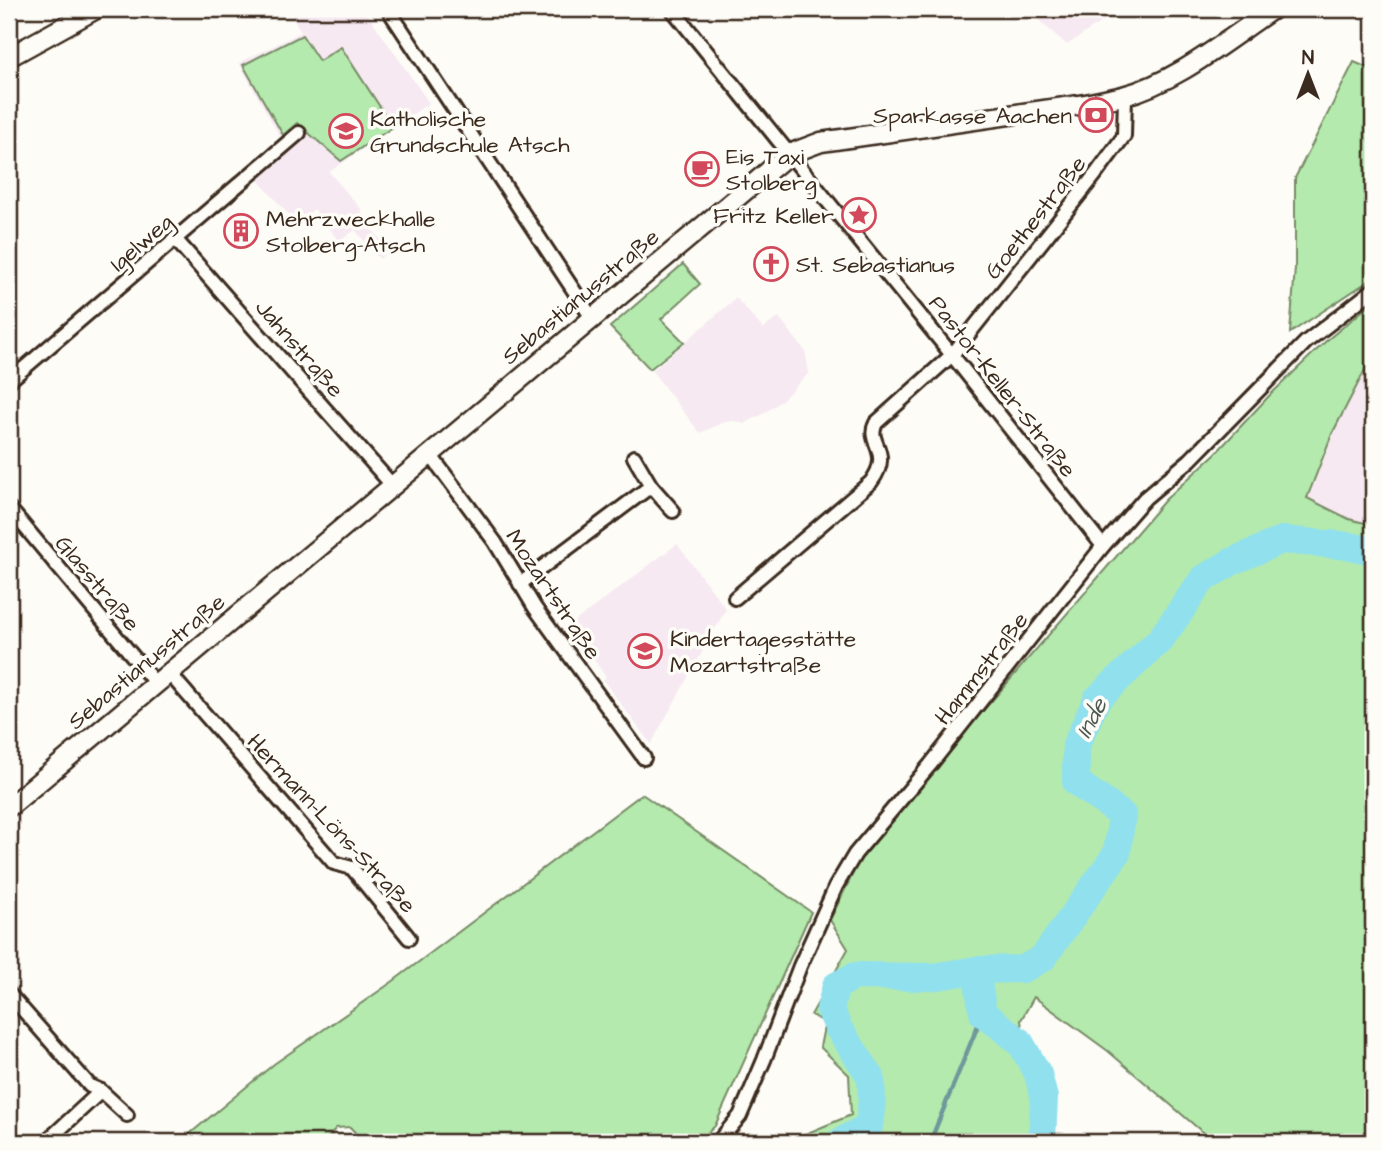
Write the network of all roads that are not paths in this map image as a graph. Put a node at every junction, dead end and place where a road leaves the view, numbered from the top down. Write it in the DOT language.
graph roads {
  1 [pos="96,9"];
  2 [pos="388,9"];
  3 [pos="672,9"];
  4 [pos="1273,9"];
  5 [pos="9,57"];
  6 [pos="1125,96"];
  7 [pos="299,133"];
  8 [pos="789,154"];
  9 [pos="176,240"];
  10 [pos="1373,290"];
  11 [pos="592,318"];
  12 [pos="953,355"];
  13 [pos="9,381"];
  14 [pos="429,453"];
  15 [pos="634,457"];
  16 [pos="392,485"];
  17 [pos="651,486"];
  18 [pos="9,508"];
  19 [pos="673,512"];
  20 [pos="1103,546"];
  21 [pos="520,584"];
  22 [pos="735,598"];
  23 [pos="162,679"];
  24 [pos="644,758"];
  25 [pos="9,807"];
  26 [pos="409,938"];
  27 [pos="9,993"];
  28 [pos="101,1091"];
  29 [pos="127,1115"];
  30 [pos="46,1142"];
  31 [pos="718,1142"];
  1 -- 5 [label="main road"];
  2 -- 11 [label="street"];
  3 -- 8 [label="street, Pastor-Keller-Straße"];
  4 -- 6 [label="main road, Sebastianusstraße"];
  6 -- 8 [label="main road, Sebastianusstraße"];
  6 -- 12 [label="street, Goethestraße"];
  7 -- 9 [label="street, Igelweg"];
  8 -- 11 [label="main road, Sebastianusstraße"];
  8 -- 12 [label="street, Pastor-Keller-Straße"];
  9 -- 13 [label="street, Igelweg"];
  9 -- 16 [label="street, Jahnstraße"];
  10 -- 20 [label="street, Hammstraße"];
  11 -- 14 [label="main road, Sebastianusstraße"];
  12 -- 20 [label="street, Pastor-Keller-Straße"];
  12 -- 22 [label="street, Goethestraße"];
  14 -- 16 [label="main road, Sebastianusstraße"];
  14 -- 21 [label="street, Mozartstraße"];
  15 -- 17 [label="street"];
  16 -- 23 [label="main road, Sebastianusstraße"];
  17 -- 19 [label="street"];
  17 -- 21 [label="street"];
  18 -- 23 [label="street, Glasstraße"];
  20 -- 31 [label="street, Hammstraße"];
  21 -- 24 [label="street, Mozartstraße"];
  23 -- 25 [label="main road, Sebastianusstraße"];
  23 -- 26 [label="street, Hermann-Löns-Straße"];
  27 -- 28 [label="street"];
  28 -- 29 [label="street"];
  28 -- 30 [label="street"];
}
